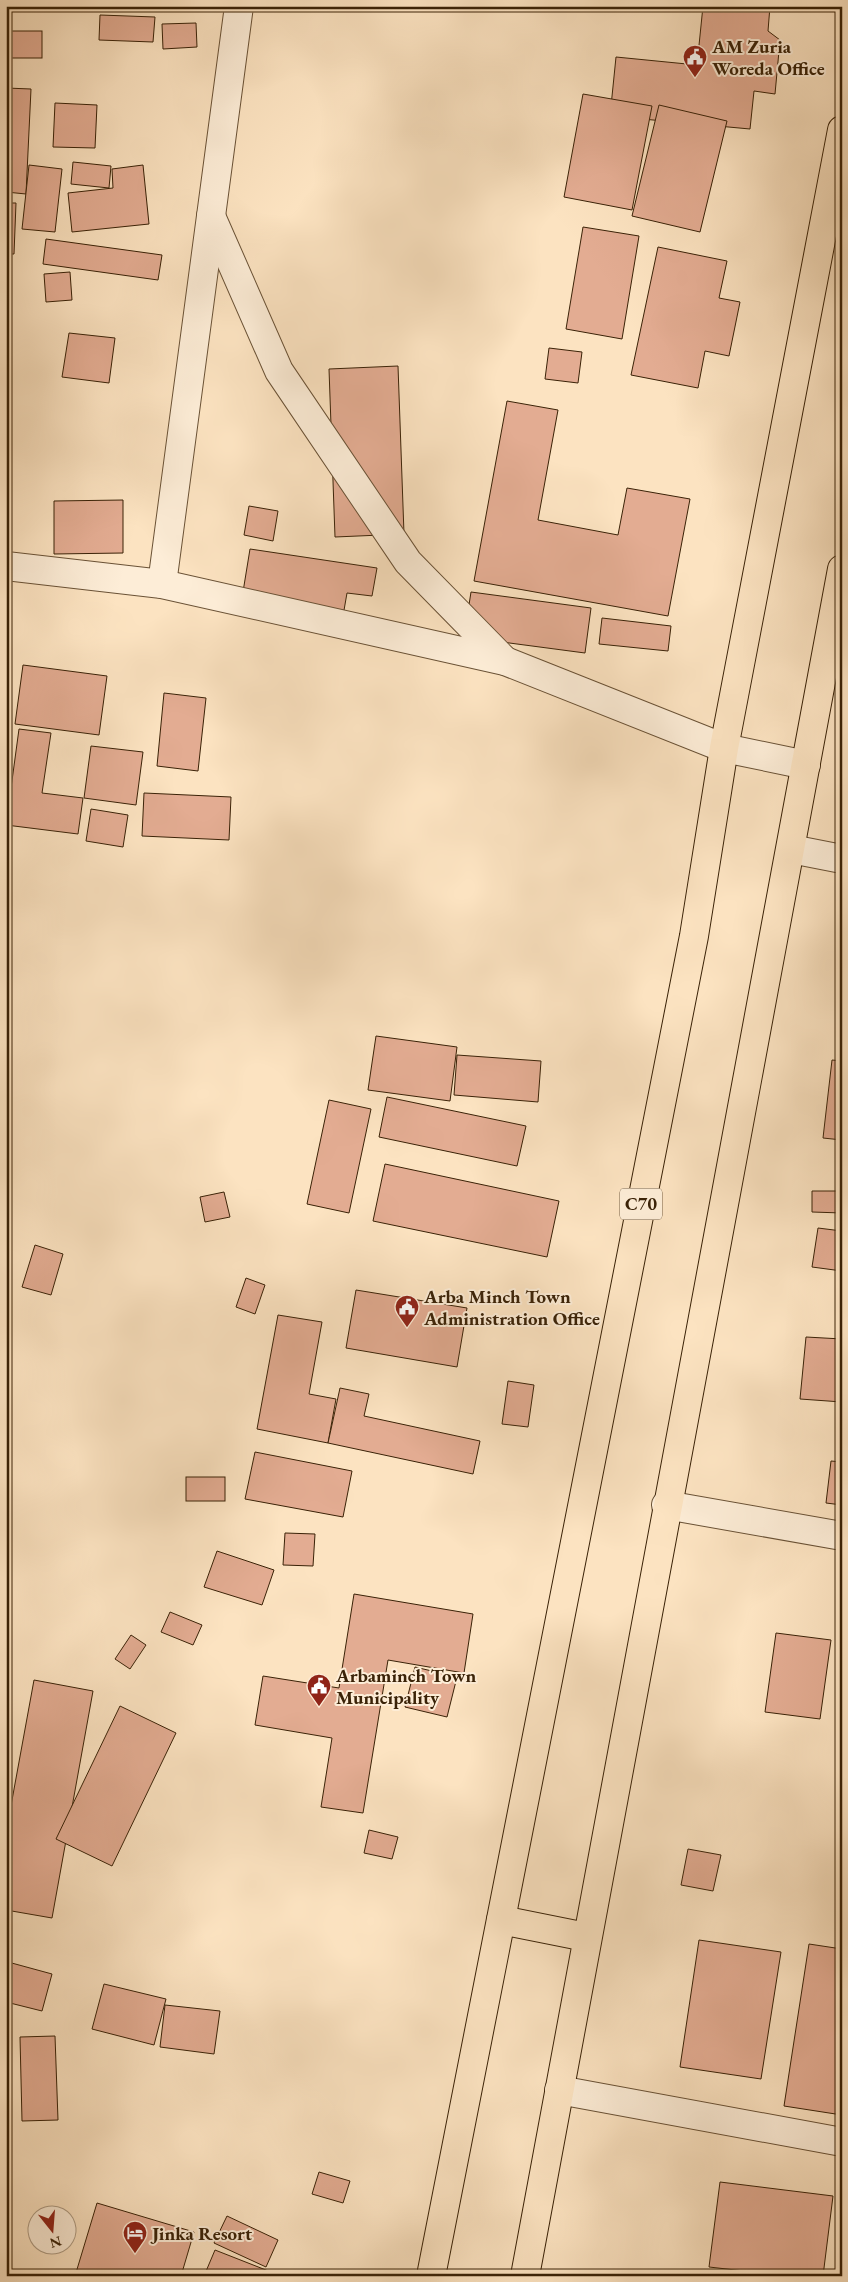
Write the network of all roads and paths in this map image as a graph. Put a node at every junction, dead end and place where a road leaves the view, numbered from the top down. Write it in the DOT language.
graph roads {
  1 [pos="239,6"];
  2 [pos="842,130"];
  3 [pos="211,216"];
  4 [pos="6,566"];
  5 [pos="842,569"];
  6 [pos="162,584"];
  7 [pos="506,661"];
  8 [pos="724,748"];
  9 [pos="806,765"];
  10 [pos="791,849"];
  11 [pos="842,859"];
  12 [pos="666,1505"];
  13 [pos="842,1536"];
  14 [pos="501,1920"];
  15 [pos="586,1937"];
  16 [pos="558,2090"];
  17 [pos="842,2142"];
  18 [pos="431,2276"];
  19 [pos="525,2276"];
  1 -- 3 [label="street"];
  2 -- 8 [label="highway, C70"];
  3 -- 6 [label="street"];
  3 -- 7 [label="street"];
  4 -- 6 [label="street"];
  5 -- 9 [label="highway"];
  6 -- 7 [label="street"];
  7 -- 8 [label="street"];
  8 -- 9 [label="street"];
  8 -- 14 [label="highway, C70"];
  9 -- 10 [label="highway"];
  10 -- 11 [label="street"];
  10 -- 12 [label="highway"];
  12 -- 13 [label="street"];
  12 -- 15 [label="highway"];
  14 -- 15 [label="highway"];
  14 -- 18 [label="highway, C70"];
  15 -- 16 [label="highway"];
  16 -- 17 [label="street"];
  16 -- 19 [label="highway"];
}
